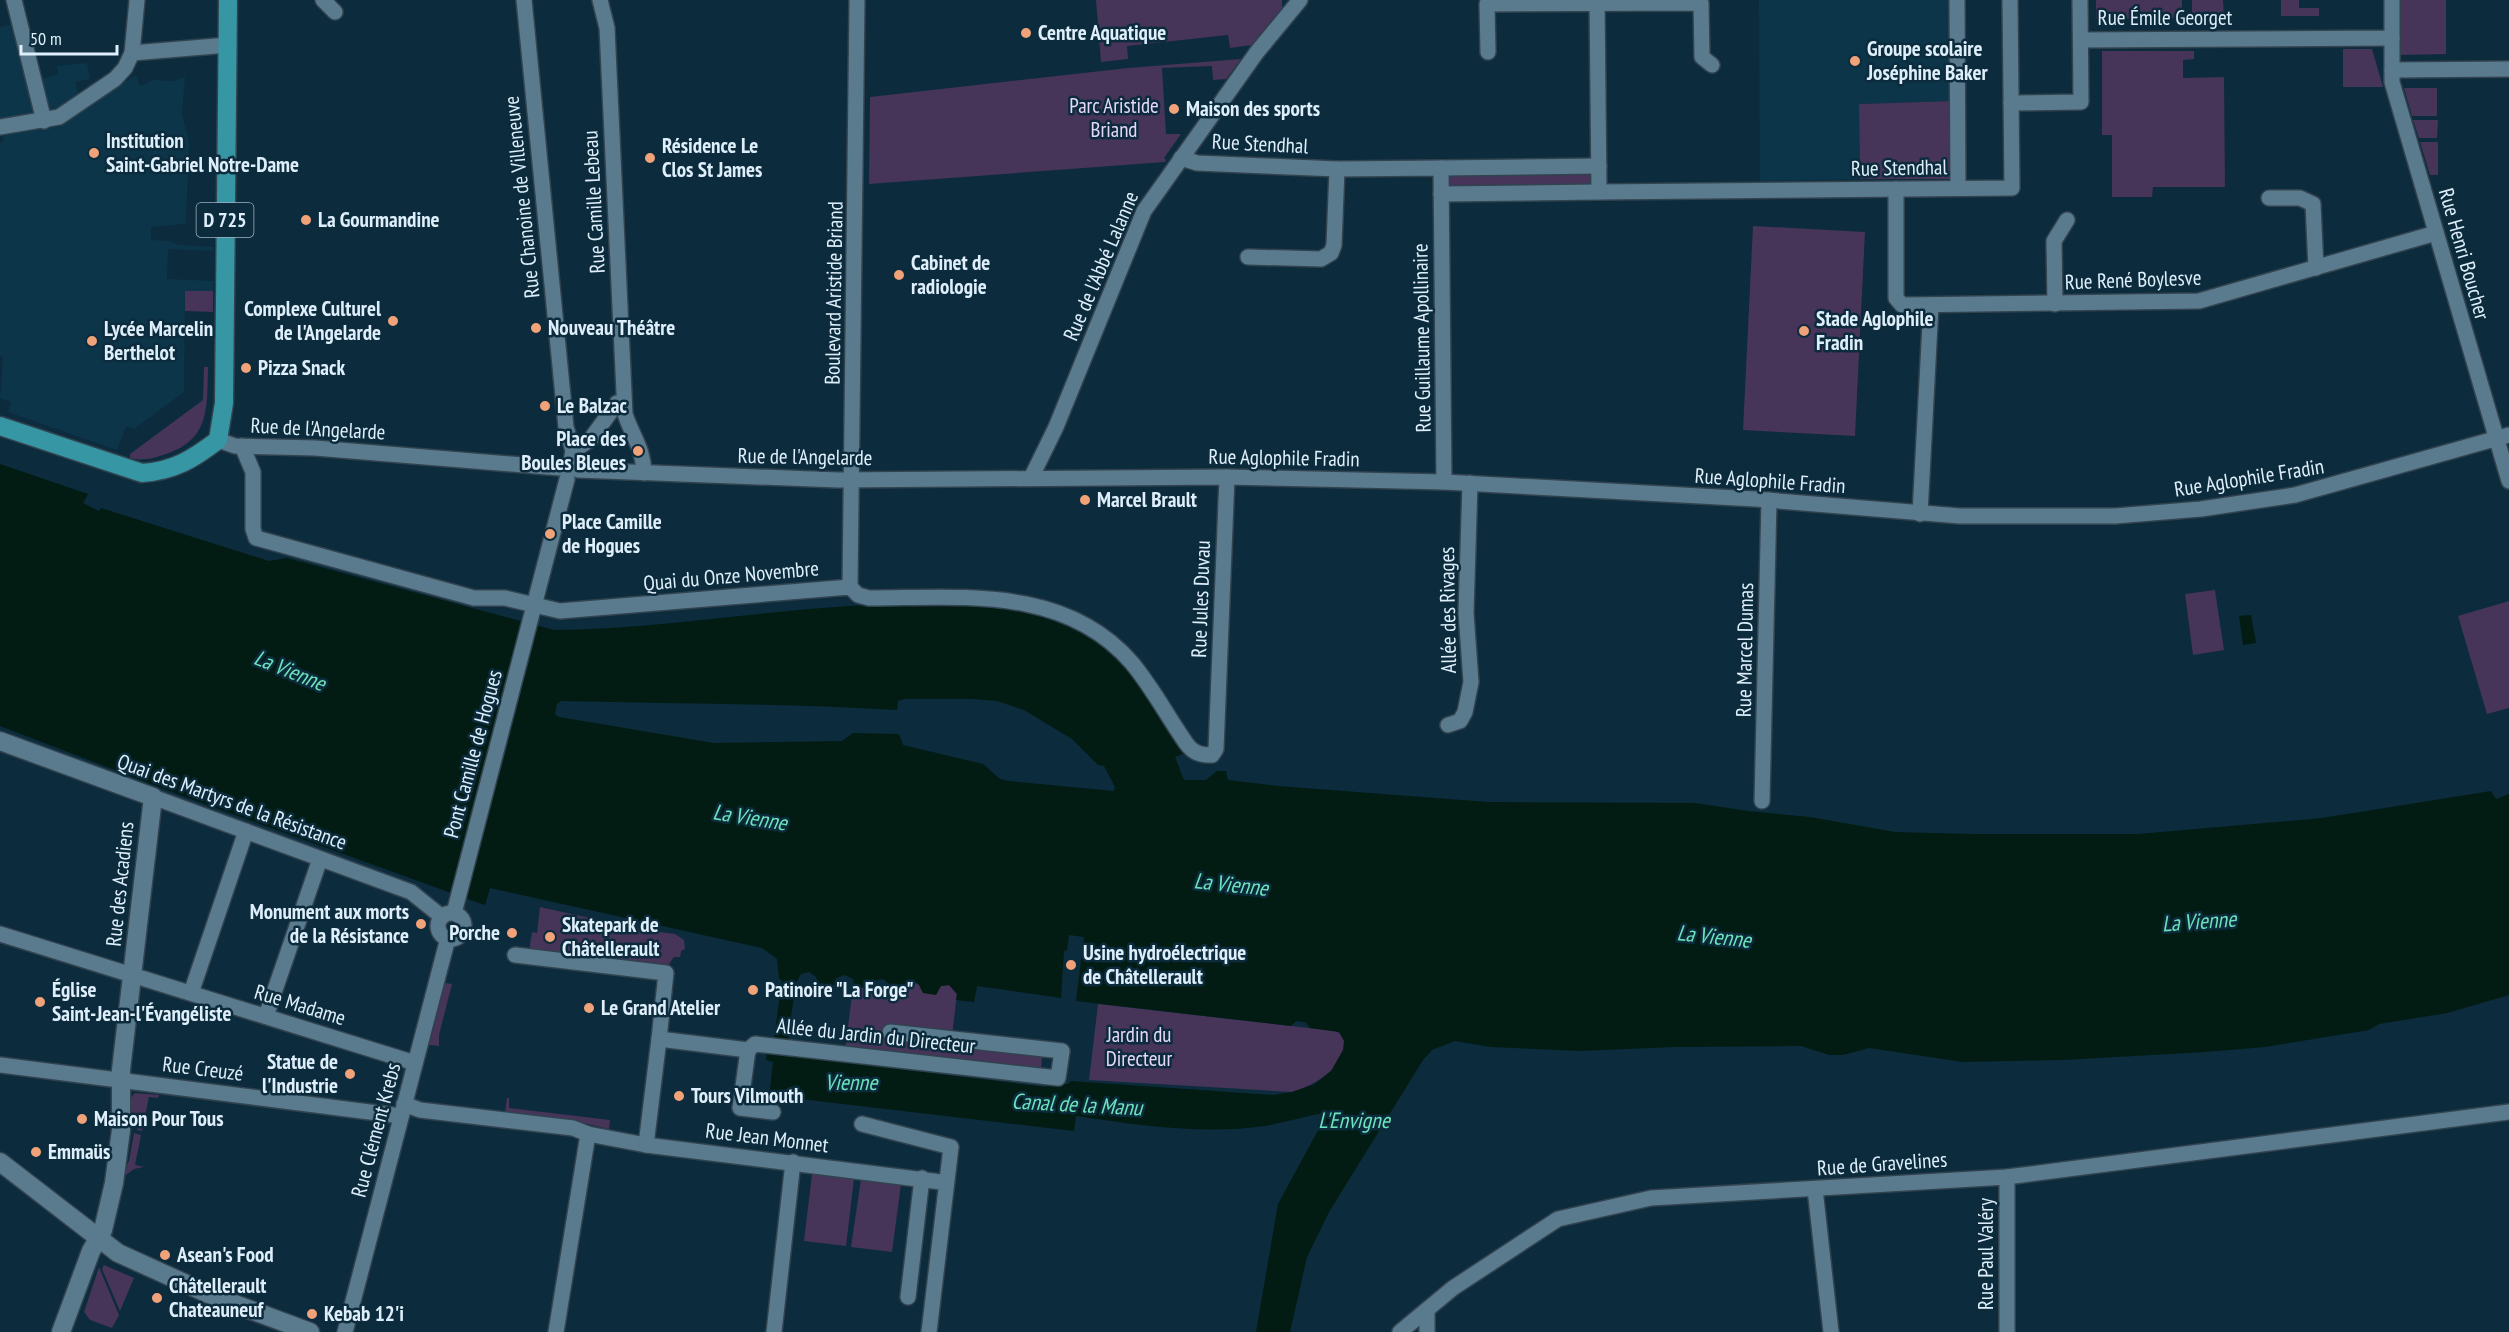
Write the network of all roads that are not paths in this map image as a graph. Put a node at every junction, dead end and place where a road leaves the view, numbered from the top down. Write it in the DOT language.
graph roads {
  1 [pos="14,0"];
  2 [pos="137,0"];
  3 [pos="228,0"];
  4 [pos="322,0"];
  5 [pos="524,0"];
  6 [pos="600,0"];
  7 [pos="858,0"];
  8 [pos="1300,0"];
  9 [pos="1957,0"];
  10 [pos="2010,0"];
  11 [pos="2080,0"];
  12 [pos="2392,0"];
  13 [pos="1597,2"];
  14 [pos="335,12"];
  15 [pos="2392,38"];
  16 [pos="2081,40"];
  17 [pos="228,45"];
  18 [pos="1488,52"];
  19 [pos="132,53"];
  20 [pos="1712,65"];
  21 [pos="2509,69"];
  22 [pos="2392,70"];
  23 [pos="2011,103"];
  24 [pos="44,121"];
  25 [pos="0,127"];
  26 [pos="1181,158"];
  27 [pos="1599,166"];
  28 [pos="1441,168"];
  29 [pos="1337,169"];
  30 [pos="1958,188"];
  31 [pos="1896,189"];
  32 [pos="1599,192"];
  33 [pos="1442,194"];
  34 [pos="2269,198"];
  35 [pos="2067,220"];
  36 [pos="2436,233"];
  37 [pos="1248,257"];
  38 [pos="2316,268"];
  39 [pos="2055,304"];
  40 [pos="1931,305"];
  41 [pos="625,408"];
  42 [pos="0,426"];
  43 [pos="2503,437"];
  44 [pos="218,440"];
  45 [pos="242,446"];
  46 [pos="570,466"];
  47 [pos="644,473"];
  48 [pos="1227,477"];
  49 [pos="1031,478"];
  50 [pos="853,480"];
  51 [pos="2509,481"];
  52 [pos="1444,482"];
  53 [pos="1470,483"];
  54 [pos="1769,500"];
  55 [pos="1920,514"];
  56 [pos="850,587"];
  57 [pos="534,606"];
  58 [pos="1218,723"];
  59 [pos="1448,725"];
  60 [pos="0,741"];
  61 [pos="153,797"];
  62 [pos="1762,801"];
  63 [pos="246,831"];
  64 [pos="320,859"];
  65 [pos="451,910"];
  66 [pos="0,934"];
  67 [pos="448,938"];
  68 [pos="515,955"];
  69 [pos="133,975"];
  70 [pos="191,993"];
  71 [pos="266,1016"];
  72 [pos="890,1032"];
  73 [pos="658,1039"];
  74 [pos="747,1050"];
  75 [pos="415,1063"];
  76 [pos="0,1065"];
  77 [pos="121,1080"];
  78 [pos="403,1110"];
  79 [pos="773,1112"];
  80 [pos="2509,1112"];
  81 [pos="862,1124"];
  82 [pos="588,1134"];
  83 [pos="645,1145"];
  84 [pos="0,1162"];
  85 [pos="793,1162"];
  86 [pos="2007,1177"];
  87 [pos="922,1178"];
  88 [pos="941,1182"];
  89 [pos="1815,1190"];
  90 [pos="98,1240"];
  91 [pos="908,1297"];
  92 [pos="1427,1310"];
  93 [pos="61,1332"];
  94 [pos="310,1332"];
  95 [pos="345,1332"];
  96 [pos="556,1332"];
  97 [pos="774,1332"];
  98 [pos="929,1332"];
  99 [pos="1400,1332"];
  100 [pos="1427,1332"];
  101 [pos="1831,1332"];
  102 [pos="2007,1332"];
  1 -- 24 [label="street"];
  2 -- 19 [label="street"];
  3 -- 17 [label="main road, D 725"];
  4 -- 14 [label="street"];
  5 -- 46 [label="street, Rue Chanoine de Villeneuve"];
  6 -- 41 [label="street, Rue Camille Lebeau"];
  7 -- 50 [label="street, Boulevard Aristide Briand"];
  8 -- 26 [label="street, Rue de l'Abbé Lalanne"];
  9 -- 30 [label="street"];
  10 -- 23 [label="street, Rue Stendhal"];
  11 -- 16 [label="street"];
  12 -- 15 [label="street"];
  13 -- 18 [label="street"];
  13 -- 20 [label="street"];
  13 -- 27 [label="street"];
  15 -- 16 [label="street, Rue Émile Georget"];
  15 -- 22 [label="street, Rue Henri Boucher"];
  16 -- 23 [label="street"];
  17 -- 19 [label="street"];
  17 -- 44 [label="main road, D 725"];
  19 -- 24 [label="street"];
  21 -- 22 [label="street"];
  22 -- 36 [label="street, Rue Henri Boucher"];
  23 -- 30 [label="street, Rue Stendhal"];
  24 -- 25 [label="street"];
  26 -- 29 [label="street, Rue Stendhal"];
  26 -- 49 [label="street, Rue de l'Abbé Lalanne"];
  27 -- 28 [label="street, Rue Stendhal"];
  27 -- 32 [label="street"];
  28 -- 29 [label="street, Rue Stendhal"];
  28 -- 33 [label="street"];
  29 -- 37 [label="street, Rue Stendhal"];
  30 -- 31 [label="street, Rue Stendhal"];
  31 -- 32 [label="street, Rue Stendhal"];
  31 -- 40 [label="street, Rue René Boylesve"];
  32 -- 33 [label="street, Rue Stendhal"];
  33 -- 52 [label="street, Rue Guillaume Apollinaire"];
  34 -- 38 [label="street"];
  35 -- 39 [label="street, Rue René Boylesve"];
  36 -- 38 [label="street, Rue René Boylesve"];
  36 -- 43 [label="street, Rue Henri Boucher"];
  38 -- 39 [label="street, Rue René Boylesve"];
  39 -- 40 [label="street, Rue René Boylesve"];
  40 -- 55 [label="street"];
  41 -- 46 [label="street"];
  41 -- 47 [label="street"];
  42 -- 44 [label="main road"];
  43 -- 51 [label="street, Rue Henri Boucher"];
  43 -- 55 [label="street, Rue Aglophile Fradin"];
  44 -- 45 [label="street, Rue de l'Angelarde"];
  45 -- 46 [label="street, Rue de l'Angelarde"];
  45 -- 57 [label="street, Quai du Onze Novembre"];
  46 -- 47 [label="street, Rue de l'Angelarde"];
  46 -- 57 [label="street"];
  47 -- 50 [label="street, Rue de l'Angelarde"];
  48 -- 49 [label="street, Rue Aglophile Fradin"];
  48 -- 52 [label="street, Rue Aglophile Fradin"];
  48 -- 58 [label="street, Rue Jules Duvau"];
  49 -- 50 [label="street, Rue de l'Angelarde"];
  50 -- 56 [label="street, Boulevard Aristide Briand"];
  52 -- 53 [label="street, Rue Aglophile Fradin"];
  53 -- 54 [label="street, Rue Aglophile Fradin"];
  53 -- 59 [label="street, Allée des Rivages"];
  54 -- 55 [label="street, Rue Aglophile Fradin"];
  54 -- 62 [label="street, Rue Marcel Dumas"];
  56 -- 57 [label="street, Quai du Onze Novembre"];
  56 -- 58 [label="street, Quai du Onze Novembre"];
  57 -- 65 [label="street, Pont Camille de Hogues"];
  60 -- 61 [label="street, Quai des Martyrs de la Résistance"];
  61 -- 63 [label="street, Quai des Martyrs de la Résistance"];
  61 -- 69 [label="street, Rue des Acadiens"];
  63 -- 64 [label="street, Quai des Martyrs de la Résistance"];
  63 -- 70 [label="street"];
  64 -- 65 [label="street, Quai des Martyrs de la Résistance"];
  64 -- 71 [label="street"];
  65 -- 67 [label="street"];
  65 -- 67 [label="street"];
  66 -- 69 [label="street, Rue Madame"];
  67 -- 75 [label="street, Rue Clément Krebs"];
  68 -- 73 [label="street"];
  69 -- 70 [label="street, Rue Madame"];
  69 -- 77 [label="street, Rue des Acadiens"];
  70 -- 71 [label="street, Rue Madame"];
  71 -- 75 [label="street, Rue Madame"];
  72 -- 74 [label="street, Allée du Jardin du Directeur"];
  73 -- 74 [label="street, Allée du Jardin du Directeur"];
  73 -- 83 [label="street"];
  74 -- 79 [label="street"];
  75 -- 78 [label="street, Rue Clément Krebs"];
  76 -- 77 [label="street, Rue Creuzé"];
  77 -- 78 [label="street, Rue Creuzé"];
  77 -- 90 [label="street, Rue des Acadiens"];
  78 -- 82 [label="street, Rue Creuzé"];
  78 -- 95 [label="street, Rue Clément Krebs"];
  80 -- 86 [label="street, Rue de Gravelines"];
  81 -- 98 [label="street"];
  82 -- 83 [label="street, Rue Jean Monnet"];
  82 -- 96 [label="street"];
  83 -- 85 [label="street, Rue Jean Monnet"];
  84 -- 90 [label="street"];
  85 -- 87 [label="street, Rue Jean Monnet"];
  85 -- 97 [label="street"];
  86 -- 89 [label="street, Rue de Gravelines"];
  86 -- 102 [label="street, Rue Paul Valéry"];
  87 -- 88 [label="street, Rue Jean Monnet"];
  87 -- 91 [label="street"];
  89 -- 92 [label="street, Rue de Gravelines"];
  89 -- 101 [label="street"];
  90 -- 93 [label="street, Rue des Acadiens"];
  90 -- 94 [label="street"];
  92 -- 99 [label="street, Rue de Gravelines"];
  92 -- 100 [label="street"];
}
